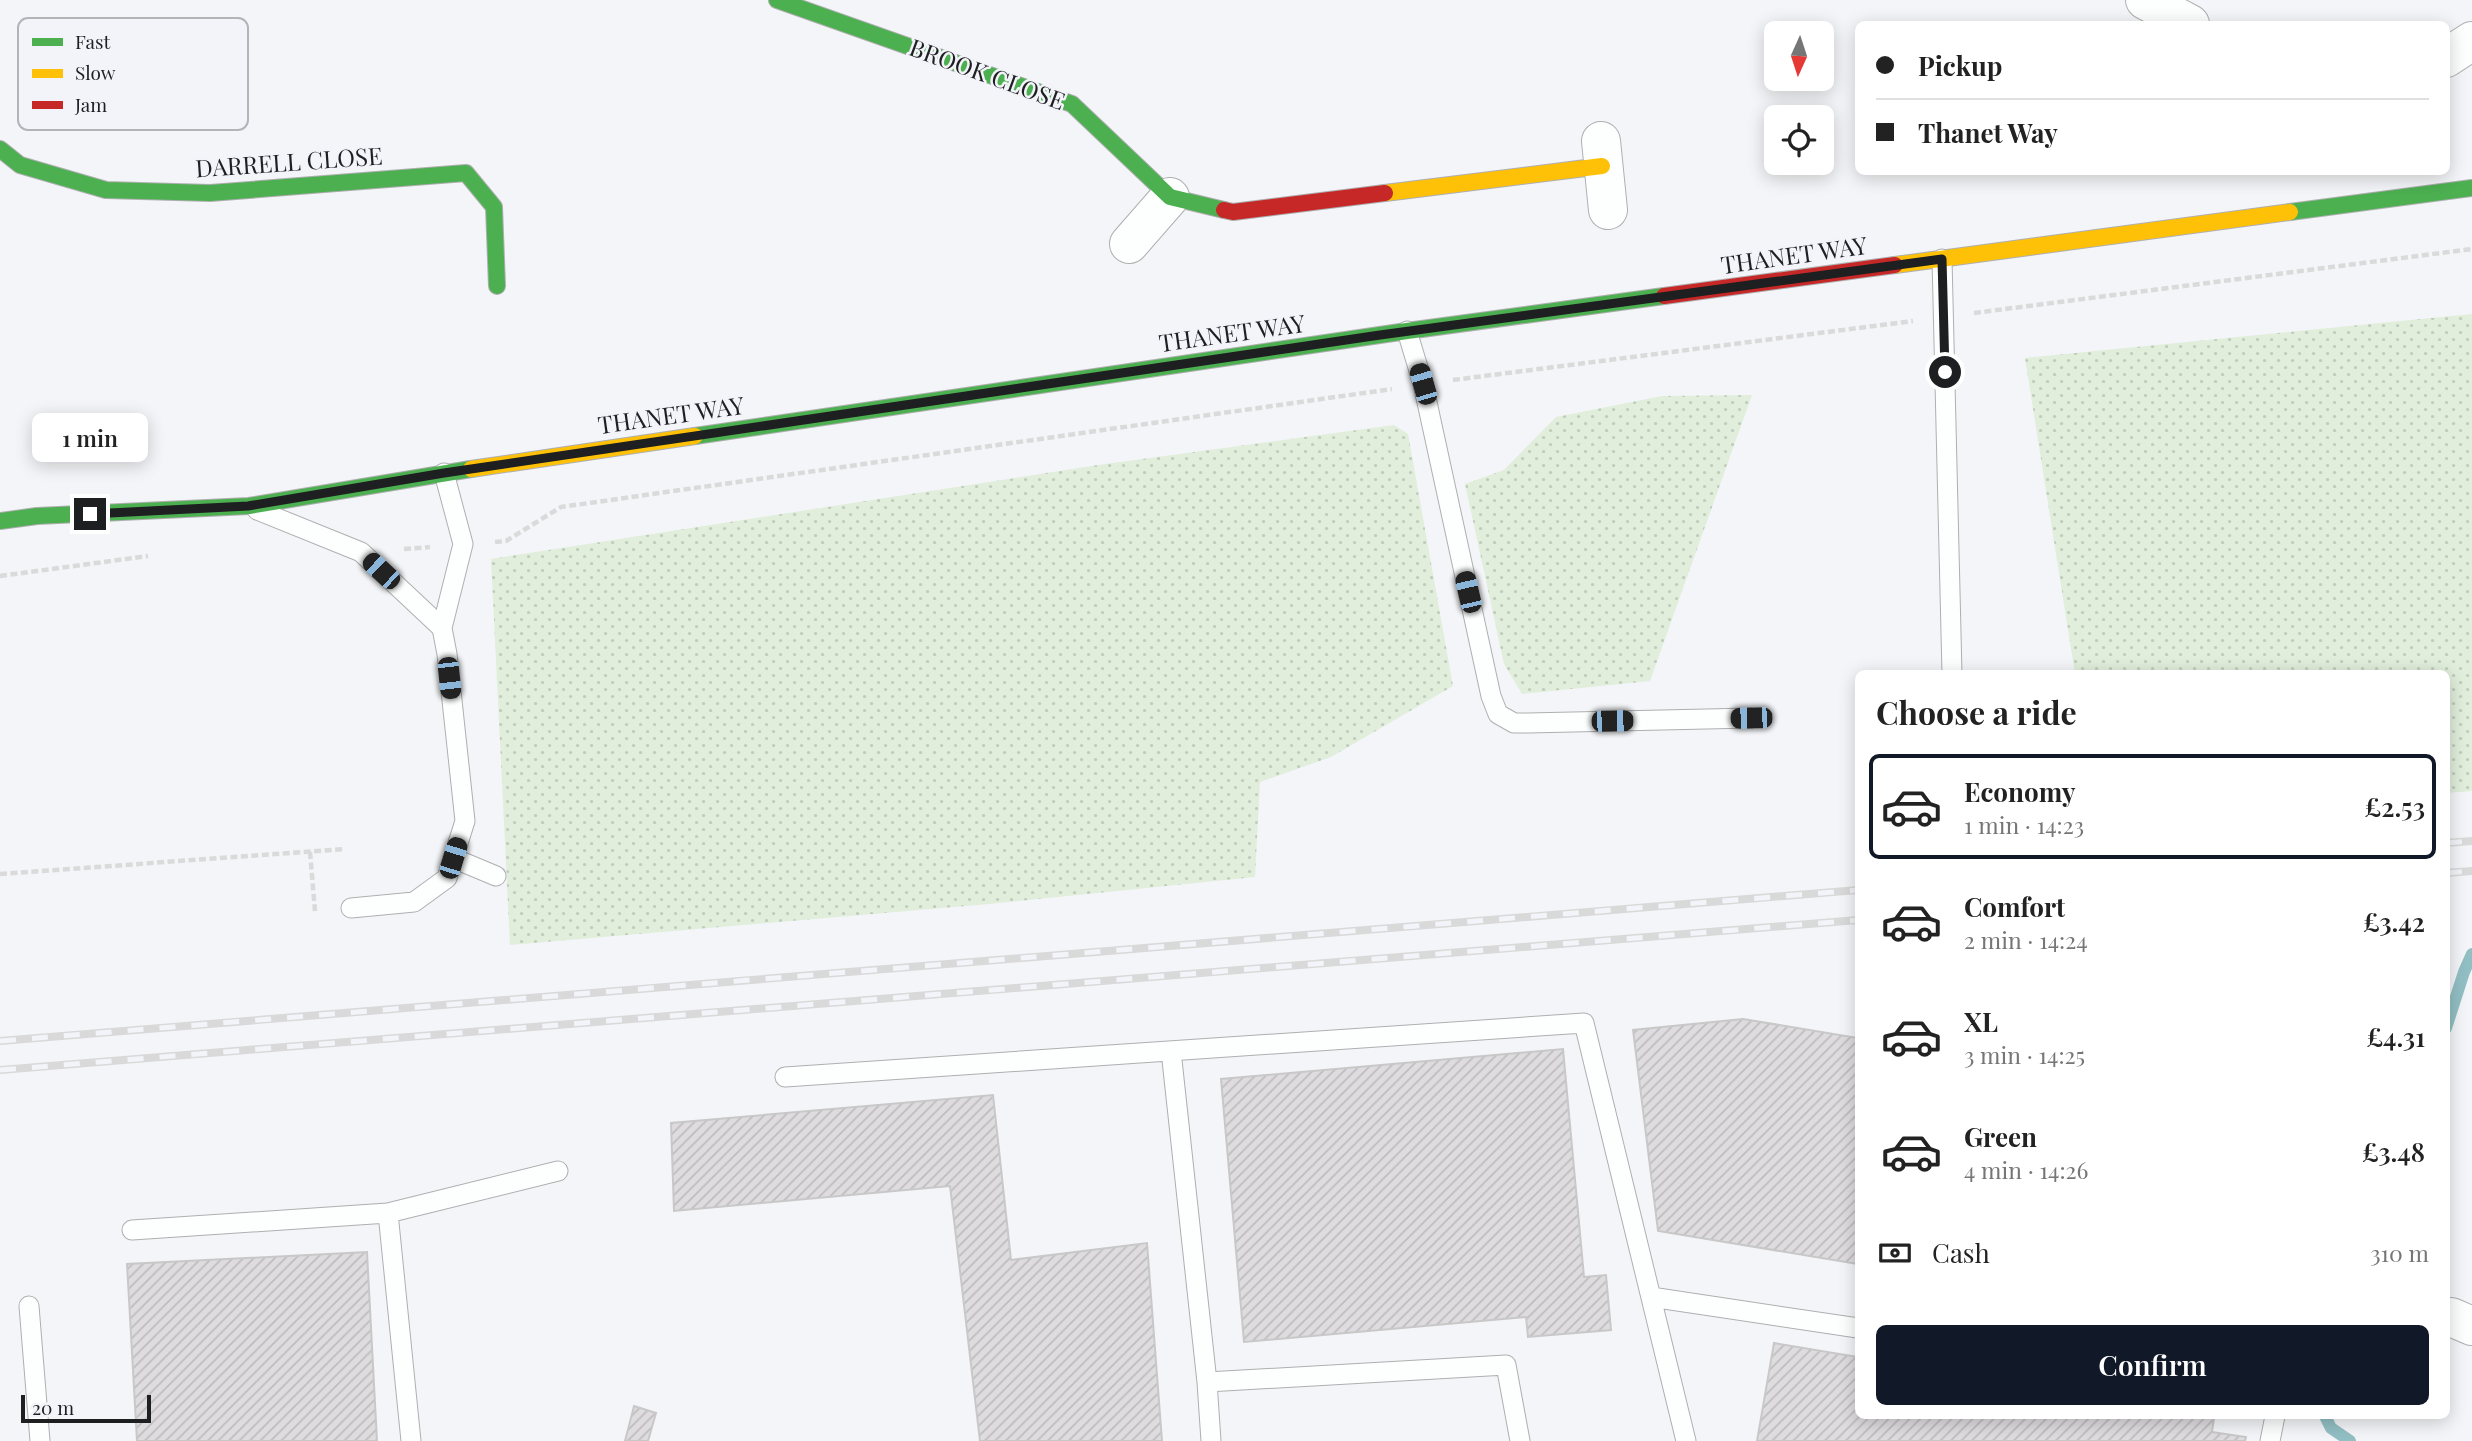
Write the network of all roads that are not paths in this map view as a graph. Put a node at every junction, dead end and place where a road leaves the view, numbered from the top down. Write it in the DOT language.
graph roads {
  1 [pos="777,0"];
  2 [pos="2145,0"];
  3 [pos="2184,21"];
  4 [pos="2472,41"];
  5 [pos="2450,55"];
  6 [pos="0,149"];
  7 [pos="1602,154"];
  8 [pos="2472,188"];
  9 [pos="1170,197"];
  10 [pos="1608,210"];
  11 [pos="1129,244"];
  12 [pos="1942,259"];
  13 [pos="497,286"];
  14 [pos="1408,331"];
  15 [pos="444,473"];
  16 [pos="248,506"];
  17 [pos="0,521"];
  18 [pos="442,628"];
  19 [pos="1952,670"];
  20 [pos="1751,718"];
  21 [pos="453,858"];
  22 [pos="496,876"];
  23 [pos="351,908"];
  24 [pos="1171,1051"];
  25 [pos="785,1077"];
  26 [pos="558,1171"];
  27 [pos="388,1213"];
  28 [pos="132,1230"];
  29 [pos="1651,1297"];
  30 [pos="29,1306"];
  31 [pos="1855,1328"];
  32 [pos="1207,1382"];
  33 [pos="2274,1419"];
  34 [pos="40,1441"];
  35 [pos="411,1441"];
  36 [pos="1211,1441"];
  37 [pos="1520,1441"];
  38 [pos="1686,1441"];
  39 [pos="2270,1441"];
  1 -- 9 [label="main road, BROOK CLOSE"];
  2 -- 3 [label="street"];
  4 -- 5 [label="street"];
  6 -- 13 [label="main road, DARRELL CLOSE"];
  7 -- 9 [label="main road"];
  7 -- 10 [label="street"];
  8 -- 12 [label="main road, THANET WAY"];
  9 -- 11 [label="street"];
  12 -- 14 [label="main road, THANET WAY"];
  12 -- 19 [label="lane"];
  14 -- 15 [label="main road, THANET WAY"];
  14 -- 20 [label="lane"];
  15 -- 16 [label="main road, THANET WAY"];
  15 -- 18 [label="lane"];
  16 -- 17 [label="main road, THANET WAY"];
  16 -- 18 [label="lane"];
  18 -- 21 [label="lane"];
  21 -- 22 [label="lane"];
  21 -- 23 [label="lane"];
  24 -- 25 [label="lane"];
  24 -- 29 [label="lane"];
  24 -- 32 [label="lane"];
  26 -- 27 [label="lane"];
  27 -- 28 [label="lane"];
  27 -- 35 [label="lane"];
  29 -- 31 [label="lane"];
  29 -- 38 [label="lane"];
  30 -- 34 [label="lane"];
  32 -- 36 [label="lane"];
  32 -- 37 [label="lane"];
  33 -- 39 [label="lane"];
}
